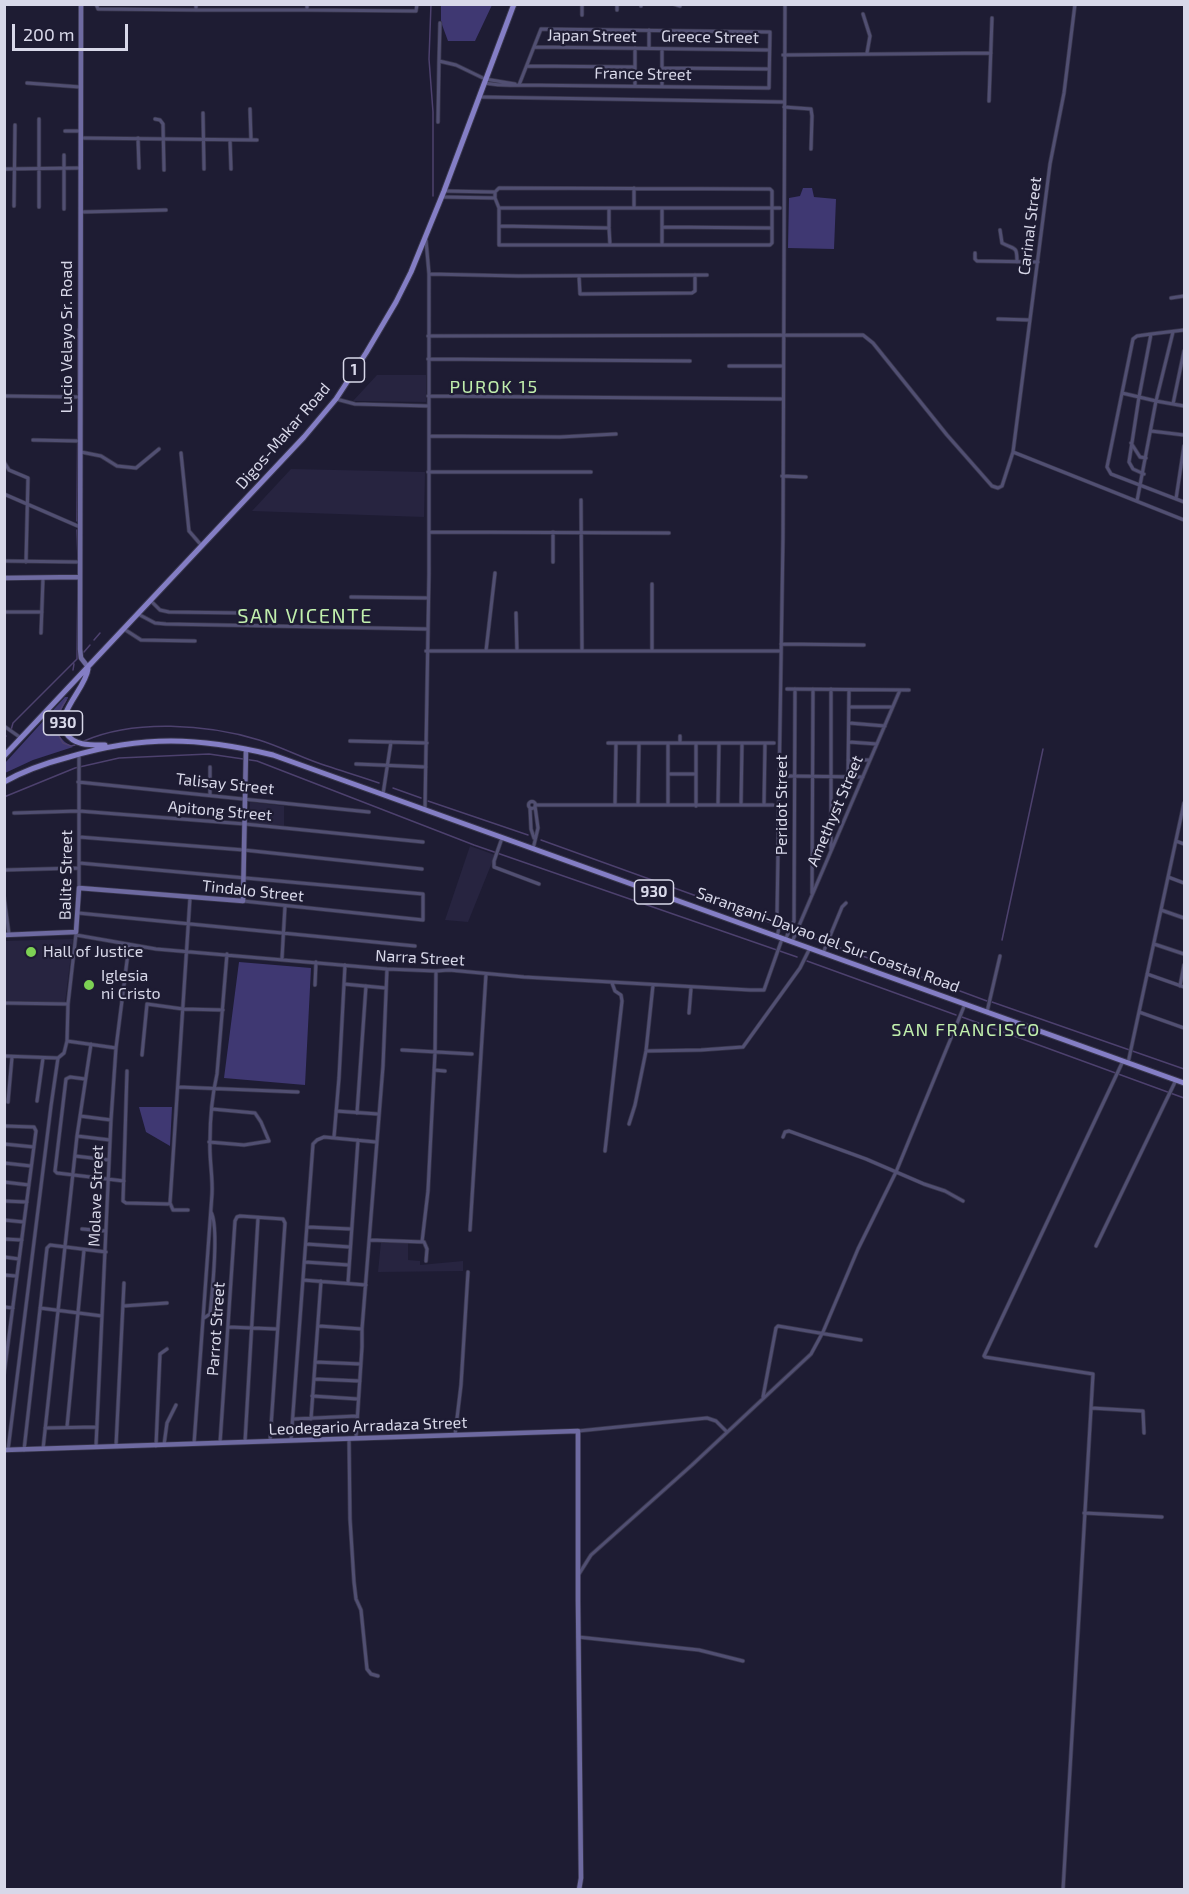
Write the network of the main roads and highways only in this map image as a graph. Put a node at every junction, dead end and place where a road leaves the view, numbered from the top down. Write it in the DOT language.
graph roads {
  1 [pos="514,4"];
  2 [pos="88,667"];
  3 [pos="115,745"];
  4 [pos="4,756"];
  5 [pos="4,782"];
  6 [pos="1185,1083"];
  1 -- 2 [label="main road, Digos-Makar Road / 1"];
  2 -- 3 [label="main road, Sarangani-Davao del Sur Coastal Road / 930"];
  2 -- 4 [label="main road, Digos-Makar Road / 1"];
  3 -- 5 [label="main road, Sarangani-Davao del Sur Coastal Road / 930"];
  3 -- 6 [label="main road, Sarangani-Davao del Sur Coastal Road / 930"];
}
